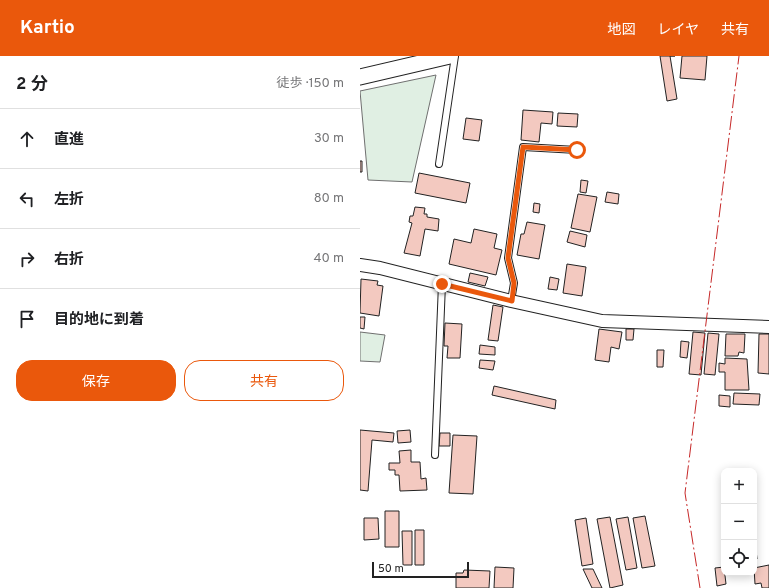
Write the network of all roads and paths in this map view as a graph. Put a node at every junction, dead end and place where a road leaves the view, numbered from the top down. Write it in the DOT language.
graph roads {
  1 [pos="450,56"];
  2 [pos="455,56"];
  3 [pos="360,77"];
  4 [pos="577,150"];
  5 [pos="439,164"];
  6 [pos="360,265"];
  7 [pos="442,284"];
  8 [pos="512,301"];
  9 [pos="769,327"];
  10 [pos="434,455"];
  1 -- 3 [label="street"];
  2 -- 5 [label="lane"];
  4 -- 8 [label="lane"];
  6 -- 7 [label="street"];
  7 -- 8 [label="street"];
  7 -- 10 [label="lane"];
  8 -- 9 [label="street"];
}
